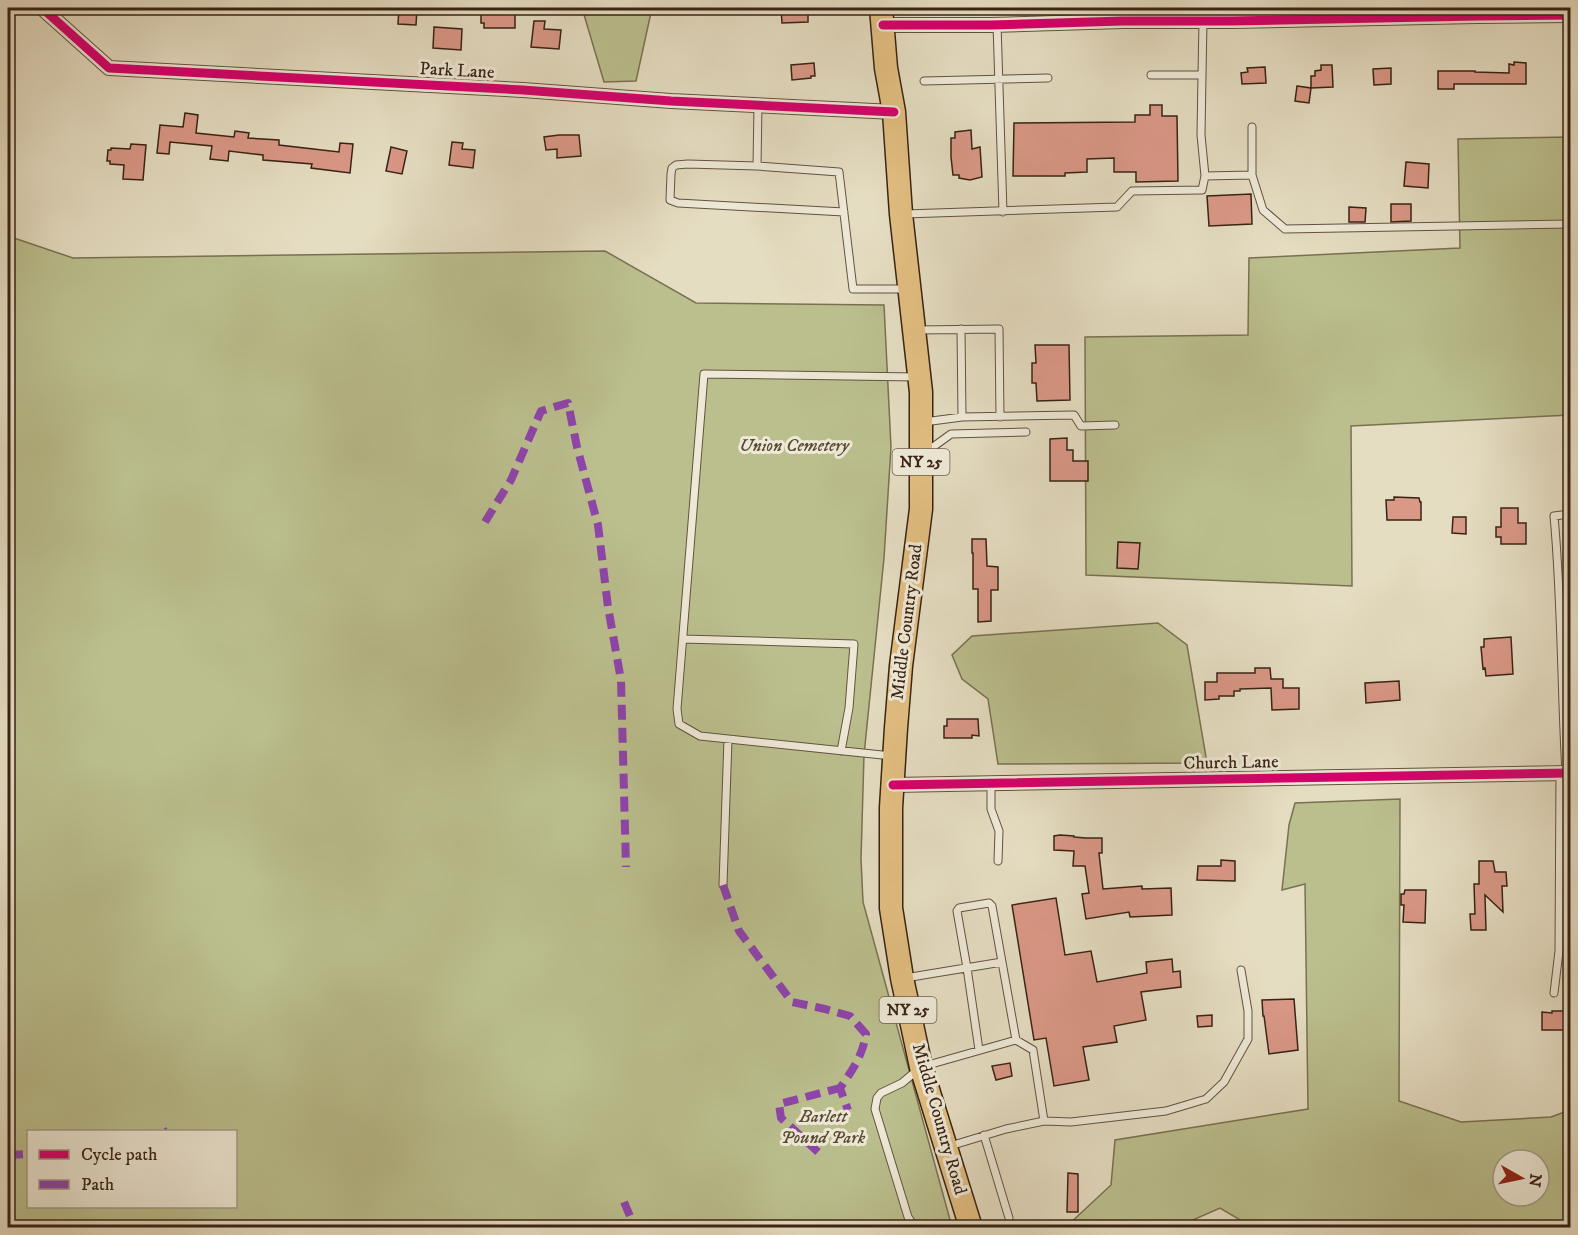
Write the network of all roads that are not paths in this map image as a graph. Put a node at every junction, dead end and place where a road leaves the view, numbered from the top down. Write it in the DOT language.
graph roads {
  1 [pos="42,8"];
  2 [pos="1570,15"];
  3 [pos="882,16"];
  4 [pos="1203,21"];
  5 [pos="997,24"];
  6 [pos="1151,75"];
  7 [pos="1202,75"];
  8 [pos="1048,78"];
  9 [pos="999,80"];
  10 [pos="924,81"];
  11 [pos="758,105"];
  12 [pos="894,112"];
  13 [pos="1252,127"];
  14 [pos="756,166"];
  15 [pos="1252,175"];
  16 [pos="1205,176"];
  17 [pos="844,212"];
  18 [pos="1003,212"];
  19 [pos="901,214"];
  20 [pos="1570,224"];
  21 [pos="910,289"];
  22 [pos="961,329"];
  23 [pos="914,330"];
  24 [pos="920,377"];
  25 [pos="962,417"];
  26 [pos="1000,417"];
  27 [pos="921,422"];
  28 [pos="1115,425"];
  29 [pos="1026,432"];
  30 [pos="922,455"];
  31 [pos="1570,514"];
  32 [pos="683,639"];
  33 [pos="728,739"];
  34 [pos="841,751"];
  35 [pos="895,756"];
  36 [pos="1566,773"];
  37 [pos="991,783"];
  38 [pos="893,785"];
  39 [pos="998,861"];
  40 [pos="723,885"];
  41 [pos="1002,962"];
  42 [pos="967,968"];
  43 [pos="1240,970"];
  44 [pos="902,978"];
  45 [pos="1554,993"];
  46 [pos="1016,1040"];
  47 [pos="979,1050"];
  48 [pos="921,1066"];
  49 [pos="1044,1121"];
  50 [pos="984,1136"];
  51 [pos="946,1147"];
  52 [pos="1009,1218"];
  53 [pos="964,1225"];
  54 [pos="915,1227"];
  1 -- 11 [label="street, Park Lane"];
  2 -- 4 [label="street"];
  3 -- 5 [label="street"];
  3 -- 12 [label="main road, Middle Country Road / NY 25"];
  4 -- 5 [label="street"];
  4 -- 7 [label="lane"];
  5 -- 9 [label="lane"];
  6 -- 7 [label="lane"];
  7 -- 16 [label="lane"];
  8 -- 9 [label="lane"];
  9 -- 10 [label="lane"];
  9 -- 18 [label="lane"];
  11 -- 12 [label="street, Park Lane"];
  11 -- 14 [label="lane"];
  12 -- 19 [label="main road, Middle Country Road / NY 25"];
  13 -- 15 [label="lane"];
  14 -- 17 [label="lane"];
  14 -- 17 [label="lane"];
  15 -- 16 [label="lane"];
  15 -- 20 [label="lane"];
  16 -- 18 [label="lane"];
  17 -- 21 [label="lane"];
  18 -- 19 [label="lane"];
  19 -- 21 [label="main road, Middle Country Road / NY 25"];
  21 -- 23 [label="main road, Middle Country Road / NY 25"];
  22 -- 23 [label="lane"];
  22 -- 25 [label="lane"];
  22 -- 26 [label="lane"];
  23 -- 24 [label="main road, Middle Country Road / NY 25"];
  24 -- 27 [label="main road, Middle Country Road / NY 25"];
  24 -- 32 [label="lane"];
  25 -- 26 [label="lane"];
  25 -- 27 [label="lane"];
  26 -- 28 [label="lane"];
  27 -- 30 [label="main road, Middle Country Road / NY 25"];
  29 -- 30 [label="lane"];
  30 -- 35 [label="main road, Middle Country Road / NY 25"];
  31 -- 36 [label="lane"];
  32 -- 33 [label="lane"];
  32 -- 34 [label="lane"];
  33 -- 34 [label="lane"];
  33 -- 40 [label="lane"];
  34 -- 35 [label="lane"];
  35 -- 38 [label="main road, Middle Country Road / NY 25"];
  36 -- 37 [label="street, Church Lane"];
  36 -- 45 [label="lane"];
  37 -- 38 [label="street, Church Lane"];
  37 -- 39 [label="lane"];
  38 -- 44 [label="main road, Middle Country Road / NY 25"];
  41 -- 42 [label="lane"];
  41 -- 42 [label="lane"];
  41 -- 46 [label="lane"];
  42 -- 44 [label="lane"];
  42 -- 47 [label="lane"];
  43 -- 49 [label="lane"];
  44 -- 48 [label="main road, Middle Country Road / NY 25"];
  46 -- 47 [label="lane"];
  46 -- 49 [label="lane"];
  47 -- 48 [label="lane"];
  48 -- 51 [label="main road, Middle Country Road / NY 25"];
  48 -- 54 [label="lane"];
  49 -- 50 [label="lane"];
  50 -- 51 [label="lane"];
  50 -- 52 [label="lane"];
  51 -- 53 [label="main road, Middle Country Road / NY 25"];
}
